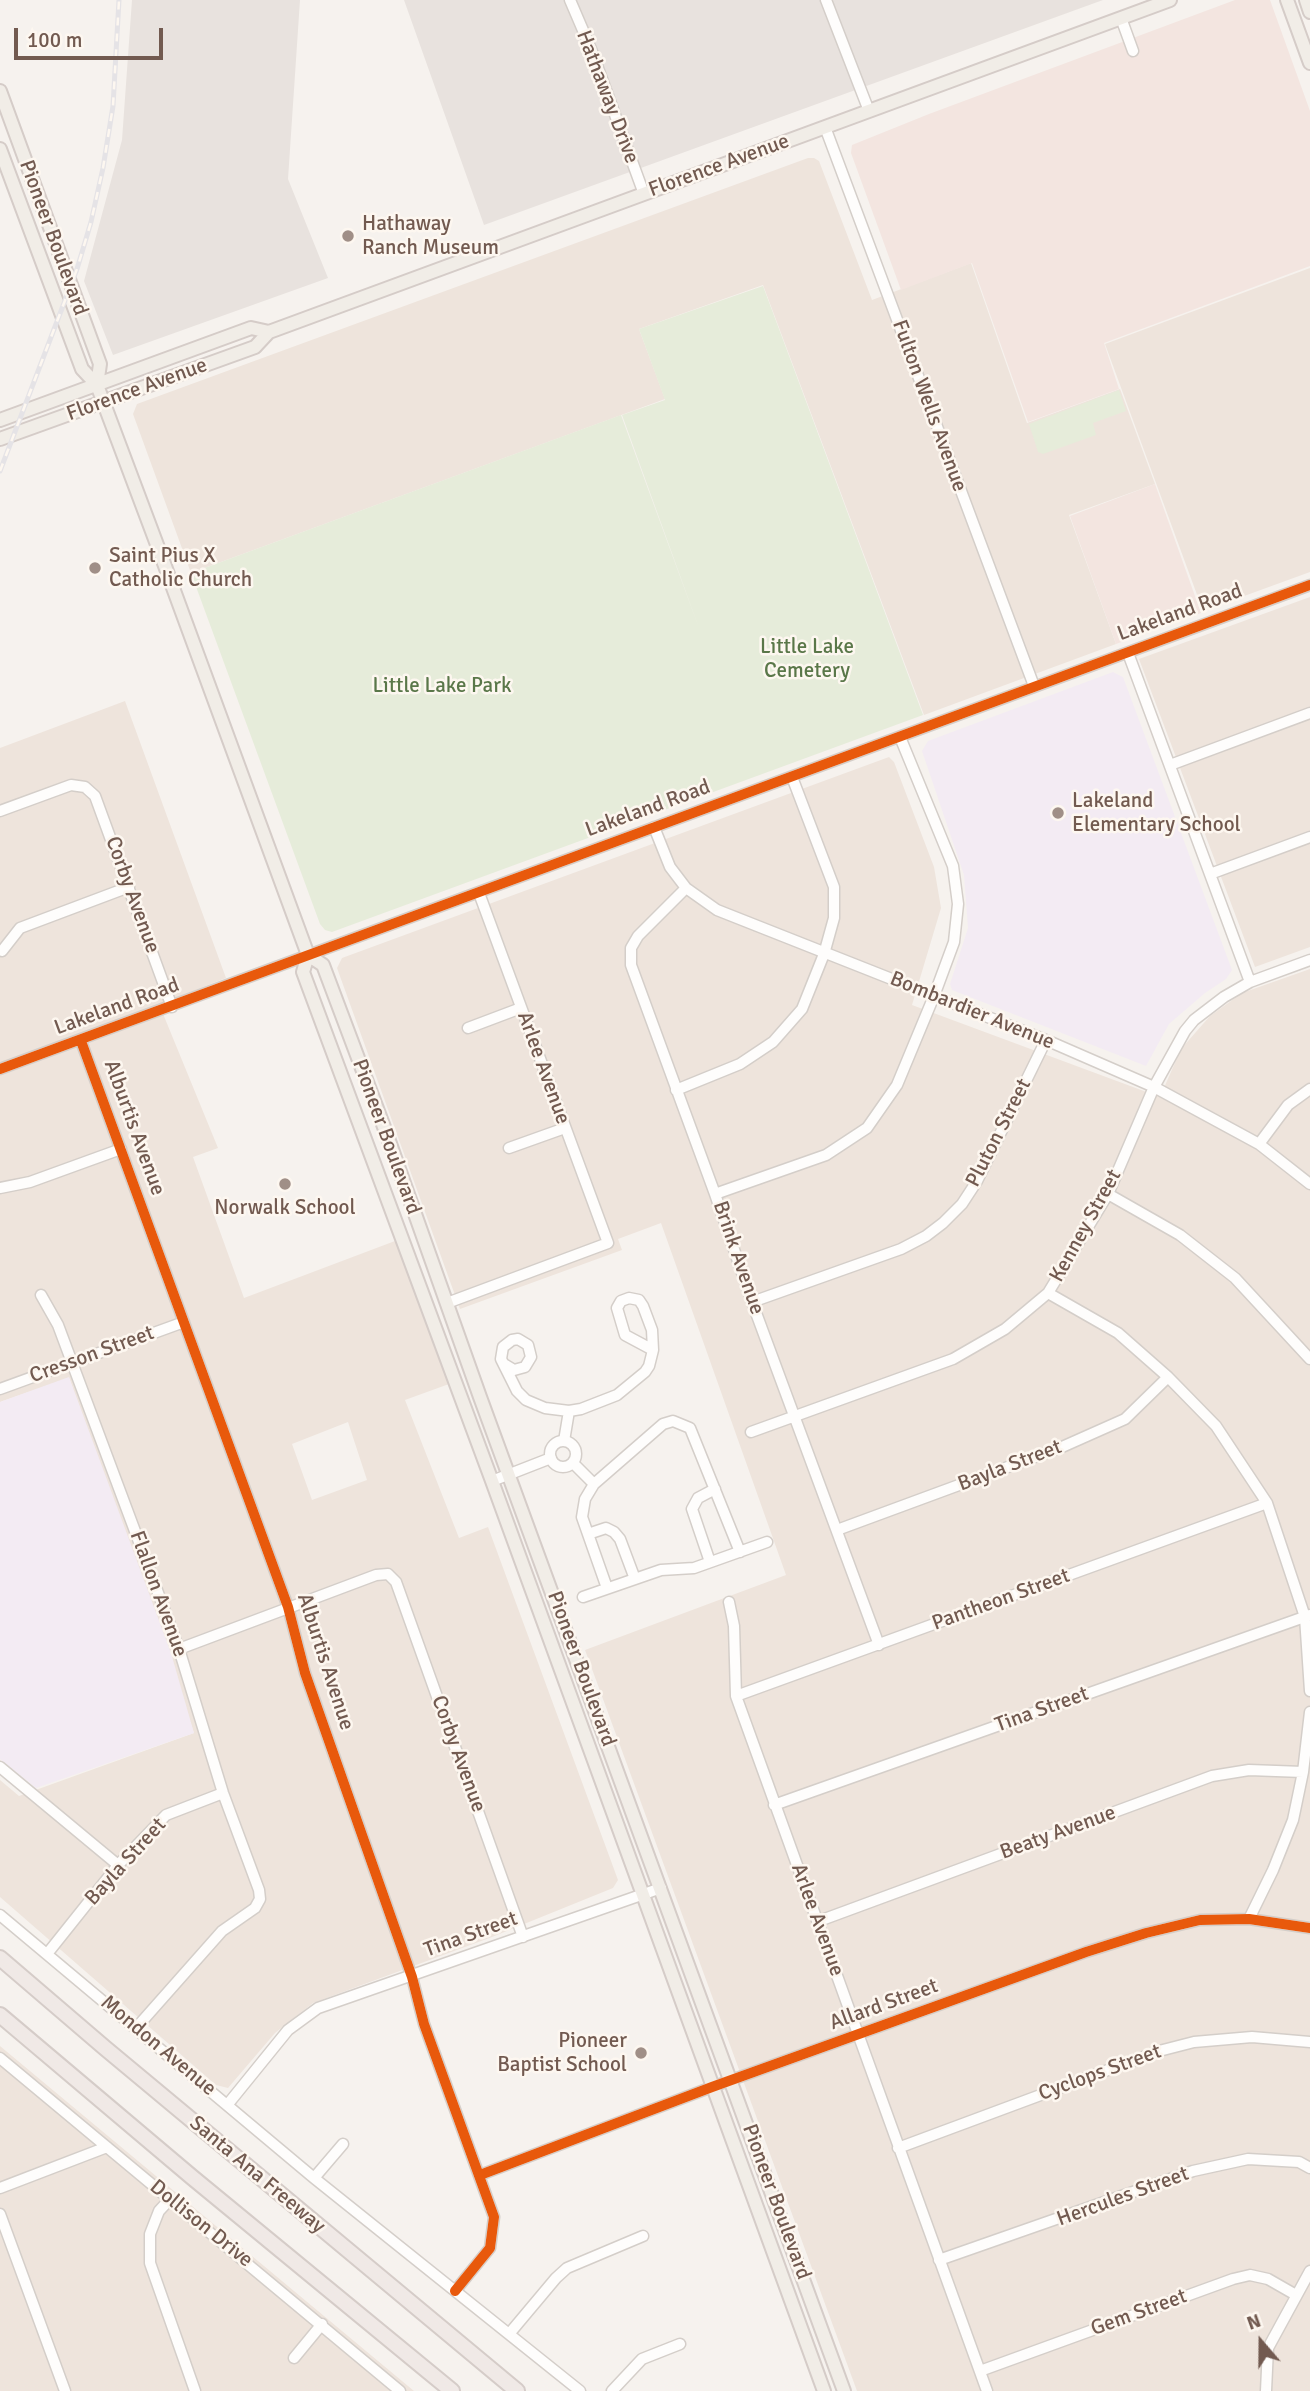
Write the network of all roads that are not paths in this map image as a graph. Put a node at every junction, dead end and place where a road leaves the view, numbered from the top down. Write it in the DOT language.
graph roads {
  1 [pos="570,0"];
  2 [pos="827,0"];
  3 [pos="1170,0"];
  4 [pos="1287,0"];
  5 [pos="1306,0"];
  6 [pos="1310,12"];
  7 [pos="1121,18"];
  8 [pos="1133,51"];
  9 [pos="1310,63"];
  10 [pos="0,91"];
  11 [pos="869,111"];
  12 [pos="825,127"];
  13 [pos="0,149"];
  14 [pos="644,194"];
  15 [pos="269,332"];
  16 [pos="97,385"];
  17 [pos="103,402"];
  18 [pos="0,420"];
  19 [pos="0,439"];
  20 [pos="1310,585"];
  21 [pos="1128,653"];
  22 [pos="1034,686"];
  23 [pos="1310,713"];
  24 [pos="900,737"];
  25 [pos="1170,765"];
  26 [pos="792,777"];
  27 [pos="0,811"];
  28 [pos="654,827"];
  29 [pos="1310,837"];
  30 [pos="1210,874"];
  31 [pos="129,887"];
  32 [pos="686,888"];
  33 [pos="479,893"];
  34 [pos="2,951"];
  35 [pos="824,954"];
  36 [pos="308,955"];
  37 [pos="1310,960"];
  38 [pos="1250,982"];
  39 [pos="934,996"];
  40 [pos="172,1007"];
  41 [pos="521,1008"];
  42 [pos="468,1028"];
  43 [pos="1046,1040"];
  44 [pos="82,1041"];
  45 [pos="0,1069"];
  46 [pos="1154,1087"];
  47 [pos="1310,1089"];
  48 [pos="676,1090"];
  49 [pos="565,1128"];
  50 [pos="1259,1144"];
  51 [pos="509,1148"];
  52 [pos="121,1149"];
  53 [pos="1310,1184"];
  54 [pos="0,1188"];
  55 [pos="715,1194"];
  56 [pos="1108,1194"];
  57 [pos="1048,1293"];
  58 [pos="41,1295"];
  59 [pos="752,1302"];
  60 [pos="447,1303"];
  61 [pos="184,1322"];
  62 [pos="653,1350"];
  63 [pos="1310,1359"];
  64 [pos="71,1363"];
  65 [pos="504,1364"];
  66 [pos="1168,1377"];
  67 [pos="0,1389"];
  68 [pos="569,1410"];
  69 [pos="794,1417"];
  70 [pos="751,1432"];
  71 [pos="564,1441"];
  72 [pos="551,1458"];
  73 [pos="573,1463"];
  74 [pos="508,1474"];
  75 [pos="492,1481"];
  76 [pos="594,1484"];
  77 [pos="715,1489"];
  78 [pos="1267,1503"];
  79 [pos="837,1530"];
  80 [pos="588,1534"];
  81 [pos="767,1542"];
  82 [pos="740,1552"];
  83 [pos="710,1562"];
  84 [pos="635,1579"];
  85 [pos="607,1588"];
  86 [pos="583,1597"];
  87 [pos="729,1602"];
  88 [pos="288,1607"];
  89 [pos="1308,1616"];
  90 [pos="879,1644"];
  91 [pos="179,1649"];
  92 [pos="1310,1691"];
  93 [pos="736,1696"];
  94 [pos="1310,1712"];
  95 [pos="0,1767"];
  96 [pos="1303,1772"];
  97 [pos="223,1793"];
  98 [pos="774,1805"];
  99 [pos="118,1865"];
  100 [pos="661,1888"];
  101 [pos="642,1895"];
  102 [pos="0,1915"];
  103 [pos="1249,1919"];
  104 [pos="819,1921"];
  105 [pos="1310,1928"];
  106 [pos="523,1937"];
  107 [pos="47,1954"];
  108 [pos="0,1958"];
  109 [pos="412,1977"];
  110 [pos="0,2015"];
  111 [pos="137,2027"];
  112 [pos="858,2035"];
  113 [pos="1310,2042"];
  114 [pos="0,2058"];
  115 [pos="11,2068"];
  116 [pos="0,2072"];
  117 [pos="731,2081"];
  118 [pos="712,2087"];
  119 [pos="228,2104"];
  120 [pos="343,2144"];
  121 [pos="107,2147"];
  122 [pos="898,2148"];
  123 [pos="1310,2168"];
  124 [pos="480,2175"];
  125 [pos="314,2178"];
  126 [pos="0,2188"];
  127 [pos="170,2199"];
  128 [pos="0,2214"];
  129 [pos="643,2236"];
  130 [pos="939,2260"];
  131 [pos="1310,2271"];
  132 [pos="455,2291"];
  133 [pos="1296,2295"];
  134 [pos="322,2324"];
  135 [pos="509,2334"];
  136 [pos="680,2344"];
  137 [pos="294,2358"];
  138 [pos="980,2371"];
  139 [pos="65,2391"];
  140 [pos="195,2391"];
  141 [pos="400,2391"];
  142 [pos="452,2391"];
  143 [pos="517,2391"];
  144 [pos="580,2391"];
  145 [pos="612,2391"];
  146 [pos="824,2391"];
  147 [pos="844,2391"];
  148 [pos="987,2391"];
  149 [pos="1266,2391"];
  1 -- 14 [label="street, Hathaway Drive"];
  2 -- 11 [label="street"];
  3 -- 7 [label="main road, Florence Avenue"];
  4 -- 9 [label="main road"];
  5 -- 6 [label="main road"];
  7 -- 8 [label="street"];
  7 -- 11 [label="main road, Florence Avenue"];
  10 -- 16 [label="main road, Pioneer Boulevard"];
  11 -- 12 [label="main road, Florence Avenue"];
  12 -- 14 [label="main road, Florence Avenue"];
  12 -- 22 [label="street, Fulton Wells Avenue"];
  13 -- 16 [label="main road, Pioneer Boulevard"];
  14 -- 15 [label="main road, Florence Avenue"];
  15 -- 16 [label="main road, Florence Avenue"];
  15 -- 17 [label="main road, Florence Avenue"];
  16 -- 17 [label="main road, Pioneer Boulevard"];
  16 -- 18 [label="main road, Florence Avenue"];
  17 -- 19 [label="main road, Florence Avenue"];
  17 -- 36 [label="main road, Pioneer Boulevard"];
  20 -- 21 [label="street, Lakeland Road"];
  21 -- 22 [label="street, Lakeland Road"];
  21 -- 25 [label="street"];
  22 -- 24 [label="street, Lakeland Road"];
  23 -- 25 [label="street"];
  24 -- 26 [label="street, Lakeland Road"];
  24 -- 39 [label="street"];
  25 -- 30 [label="street"];
  26 -- 28 [label="street, Lakeland Road"];
  26 -- 35 [label="street"];
  27 -- 31 [label="street, Corby Avenue"];
  28 -- 32 [label="street, Bombardier Avenue"];
  28 -- 33 [label="street, Lakeland Road"];
  29 -- 30 [label="street"];
  30 -- 38 [label="street"];
  31 -- 34 [label="street"];
  31 -- 40 [label="street, Corby Avenue"];
  32 -- 35 [label="street, Bombardier Avenue"];
  32 -- 48 [label="street, Brink Avenue"];
  33 -- 36 [label="street, Lakeland Road"];
  33 -- 41 [label="street, Arlee Avenue"];
  35 -- 39 [label="street, Bombardier Avenue"];
  35 -- 48 [label="street"];
  36 -- 40 [label="street, Lakeland Road"];
  36 -- 60 [label="main road, Pioneer Boulevard"];
  36 -- 75 [label="main road, Pioneer Boulevard"];
  37 -- 38 [label="street, Kenney Street"];
  38 -- 46 [label="street, Kenney Street"];
  39 -- 43 [label="street, Bombardier Avenue"];
  39 -- 55 [label="street"];
  40 -- 44 [label="street, Lakeland Road"];
  41 -- 42 [label="street"];
  41 -- 49 [label="street, Arlee Avenue"];
  43 -- 46 [label="street, Bombardier Avenue"];
  43 -- 59 [label="street, Pluton Street"];
  44 -- 45 [label="street, Lakeland Road"];
  44 -- 52 [label="street, Alburtis Avenue"];
  46 -- 50 [label="street, Bombardier Avenue"];
  46 -- 56 [label="street, Kenney Street"];
  47 -- 50 [label="street"];
  48 -- 55 [label="street, Brink Avenue"];
  49 -- 51 [label="street"];
  49 -- 60 [label="street, Arlee Avenue"];
  50 -- 53 [label="street, Bombardier Avenue"];
  52 -- 54 [label="street"];
  52 -- 61 [label="street, Alburtis Avenue"];
  55 -- 59 [label="street, Brink Avenue"];
  56 -- 57 [label="street, Kenney Street"];
  56 -- 63 [label="street"];
  57 -- 66 [label="street"];
  57 -- 69 [label="street, Kenney Street"];
  58 -- 64 [label="street, Flallon Avenue"];
  59 -- 69 [label="street, Brink Avenue"];
  60 -- 74 [label="main road, Pioneer Boulevard"];
  61 -- 64 [label="street, Cresson Street"];
  61 -- 88 [label="street, Alburtis Avenue"];
  62 -- 62 [label="street"];
  62 -- 68 [label="street"];
  64 -- 67 [label="street, Cresson Street"];
  64 -- 91 [label="street, Flallon Avenue"];
  65 -- 68 [label="street"];
  66 -- 78 [label="street"];
  66 -- 79 [label="street, Bayla Street"];
  68 -- 71 [label="street"];
  69 -- 70 [label="street, Kenney Street"];
  69 -- 79 [label="street, Brink Avenue"];
  71 -- 72 [label="street"];
  71 -- 73 [label="street"];
  72 -- 73 [label="street"];
  72 -- 74 [label="street"];
  73 -- 76 [label="street"];
  74 -- 75 [label="street"];
  74 -- 100 [label="main road, Pioneer Boulevard"];
  75 -- 101 [label="main road, Pioneer Boulevard"];
  76 -- 77 [label="street"];
  76 -- 80 [label="street"];
  77 -- 82 [label="street"];
  77 -- 83 [label="street"];
  78 -- 89 [label="street"];
  78 -- 90 [label="street, Pantheon Street"];
  79 -- 90 [label="street, Brink Avenue"];
  80 -- 84 [label="street"];
  80 -- 85 [label="street"];
  81 -- 82 [label="street"];
  82 -- 83 [label="street"];
  83 -- 84 [label="street"];
  84 -- 85 [label="street"];
  85 -- 86 [label="street"];
  87 -- 93 [label="street, Arlee Avenue"];
  88 -- 91 [label="street"];
  88 -- 106 [label="street, Corby Avenue"];
  88 -- 109 [label="street, Alburtis Avenue"];
  89 -- 92 [label="street"];
  89 -- 98 [label="street, Tina Street"];
  90 -- 93 [label="street, Pantheon Street"];
  91 -- 97 [label="street, Flallon Avenue"];
  93 -- 98 [label="street, Arlee Avenue"];
  94 -- 96 [label="street"];
  95 -- 99 [label="street"];
  96 -- 103 [label="street"];
  96 -- 104 [label="street, Beaty Avenue"];
  97 -- 99 [label="street, Bayla Street"];
  97 -- 111 [label="street, Flallon Avenue"];
  98 -- 104 [label="street, Arlee Avenue"];
  99 -- 107 [label="street, Bayla Street"];
  100 -- 101 [label="street, Tina Street"];
  100 -- 117 [label="main road, Pioneer Boulevard"];
  101 -- 106 [label="street, Tina Street"];
  101 -- 118 [label="main road, Pioneer Boulevard"];
  102 -- 107 [label="street, Mondon Avenue"];
  103 -- 105 [label="street, Allard Street"];
  103 -- 112 [label="street, Allard Street"];
  104 -- 112 [label="street, Arlee Avenue"];
  106 -- 109 [label="street, Tina Street"];
  107 -- 111 [label="street, Mondon Avenue"];
  108 -- 143 [label="highway, Santa Ana Freeway"];
  109 -- 119 [label="street, Tina Street"];
  109 -- 124 [label="street, Alburtis Avenue"];
  110 -- 142 [label="highway, Santa Ana Freeway"];
  111 -- 119 [label="street, Mondon Avenue"];
  112 -- 117 [label="street, Allard Street"];
  112 -- 122 [label="street, Arlee Avenue"];
  113 -- 122 [label="street, Cyclops Street"];
  114 -- 115 [label="street, Dollison Drive"];
  115 -- 116 [label="street"];
  115 -- 121 [label="street, Dollison Drive"];
  117 -- 118 [label="street, Allard Street"];
  117 -- 147 [label="main road, Pioneer Boulevard"];
  118 -- 124 [label="street, Allard Street"];
  118 -- 146 [label="main road, Pioneer Boulevard"];
  119 -- 125 [label="street, Mondon Avenue"];
  120 -- 125 [label="street"];
  121 -- 126 [label="street"];
  121 -- 127 [label="street, Dollison Drive"];
  122 -- 130 [label="street, Arlee Avenue"];
  123 -- 130 [label="street, Hercules Street"];
  124 -- 132 [label="street, Alburtis Avenue"];
  125 -- 132 [label="street, Mondon Avenue"];
  127 -- 134 [label="street, Dollison Drive"];
  127 -- 140 [label="street"];
  128 -- 139 [label="street"];
  129 -- 135 [label="street"];
  130 -- 138 [label="street, Arlee Avenue"];
  131 -- 133 [label="street"];
  132 -- 135 [label="street, Mondon Avenue"];
  133 -- 138 [label="street, Gem Street"];
  133 -- 149 [label="street"];
  134 -- 137 [label="street"];
  134 -- 141 [label="street, Dollison Drive"];
  135 -- 144 [label="street, Mondon Avenue"];
  136 -- 145 [label="street"];
  138 -- 148 [label="street, Arlee Avenue"];
}
